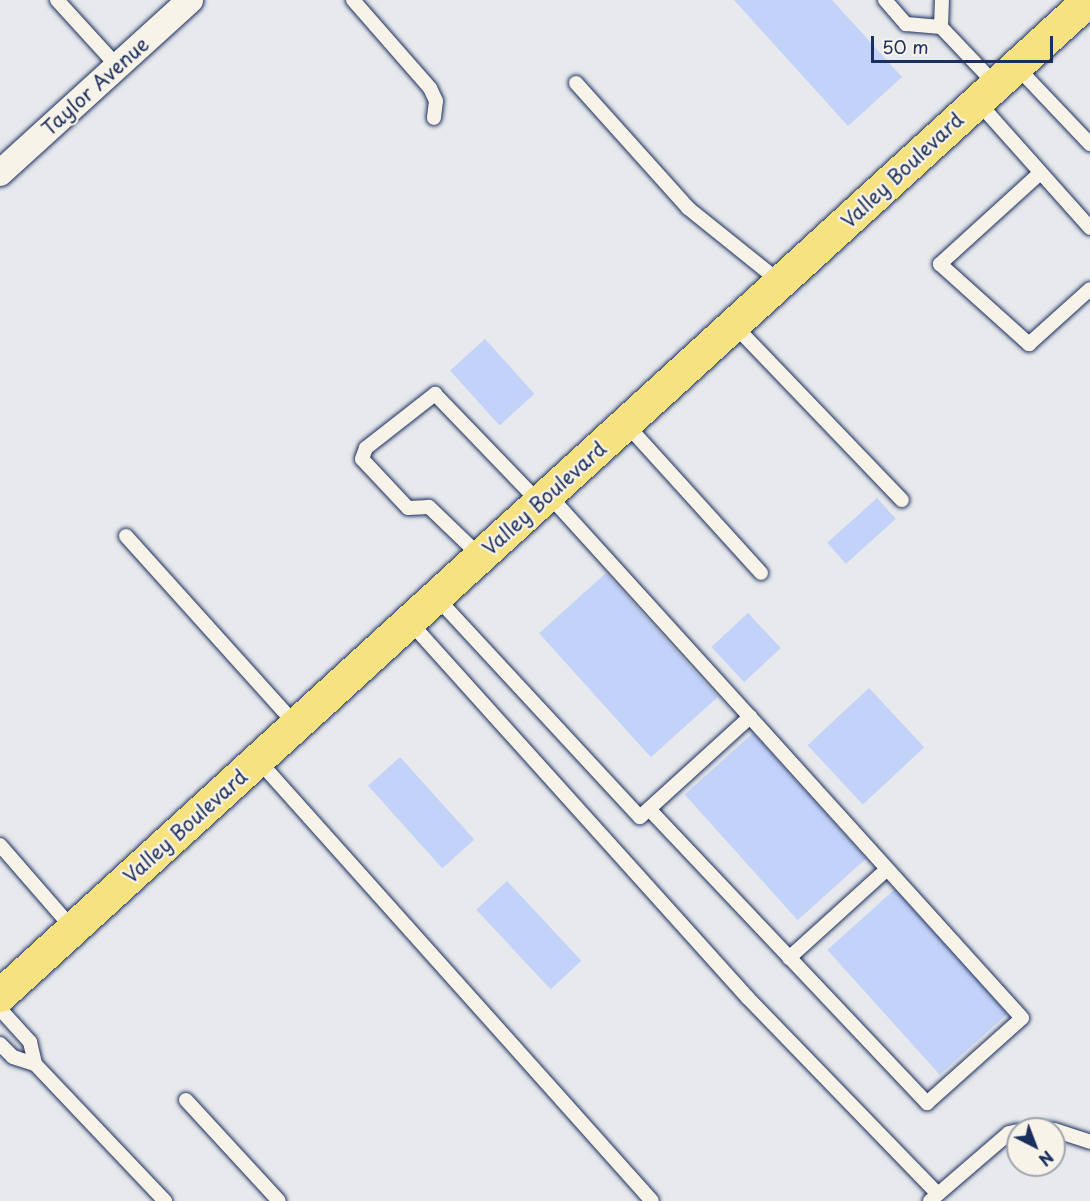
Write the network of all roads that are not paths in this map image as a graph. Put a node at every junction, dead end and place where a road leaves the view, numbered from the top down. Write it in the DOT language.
graph roads {
  1 [pos="57,0"];
  2 [pos="190,0"];
  3 [pos="353,0"];
  4 [pos="885,0"];
  5 [pos="942,0"];
  6 [pos="1088,0"];
  7 [pos="941,27"];
  8 [pos="117,66"];
  9 [pos="576,83"];
  10 [pos="996,84"];
  11 [pos="434,118"];
  12 [pos="1090,144"];
  13 [pos="0,173"];
  14 [pos="1039,174"];
  15 [pos="1090,228"];
  16 [pos="780,282"];
  17 [pos="1090,289"];
  18 [pos="734,324"];
  19 [pos="626,423"];
  20 [pos="544,498"];
  21 [pos="903,500"];
  22 [pos="126,536"];
  23 [pos="480,556"];
  24 [pos="761,573"];
  25 [pos="436,597"];
  26 [pos="409,621"];
  27 [pos="750,717"];
  28 [pos="296,725"];
  29 [pos="258,760"];
  30 [pos="649,809"];
  31 [pos="0,845"];
  32 [pos="887,869"];
  33 [pos="73,928"];
  34 [pos="789,958"];
  35 [pos="0,995"];
  36 [pos="0,1010"];
  37 [pos="0,1044"];
  38 [pos="35,1064"];
  39 [pos="186,1100"];
  40 [pos="1066,1134"];
  41 [pos="1006,1136"];
  42 [pos="1090,1142"];
  43 [pos="934,1197"];
  44 [pos="165,1201"];
  45 [pos="279,1201"];
  46 [pos="652,1201"];
  1 -- 8 [label="lane"];
  2 -- 8 [label="street, Taylor Avenue"];
  3 -- 11 [label="lane"];
  4 -- 7 [label="lane"];
  5 -- 7 [label="lane"];
  6 -- 10 [label="main road, Valley Boulevard"];
  7 -- 10 [label="lane"];
  8 -- 13 [label="street, Taylor Avenue"];
  9 -- 16 [label="lane"];
  10 -- 12 [label="lane"];
  10 -- 14 [label="lane"];
  10 -- 16 [label="main road, Valley Boulevard"];
  14 -- 15 [label="lane"];
  14 -- 17 [label="lane"];
  16 -- 18 [label="main road, Valley Boulevard"];
  18 -- 19 [label="main road, Valley Boulevard"];
  18 -- 21 [label="lane"];
  19 -- 20 [label="main road, Valley Boulevard"];
  19 -- 24 [label="lane"];
  20 -- 23 [label="main road, Valley Boulevard"];
  20 -- 23 [label="lane"];
  20 -- 27 [label="lane"];
  22 -- 28 [label="lane"];
  23 -- 25 [label="main road, Valley Boulevard"];
  25 -- 26 [label="main road, Valley Boulevard"];
  25 -- 30 [label="lane"];
  26 -- 28 [label="main road, Valley Boulevard"];
  26 -- 43 [label="lane"];
  27 -- 30 [label="lane"];
  27 -- 32 [label="lane"];
  28 -- 29 [label="main road, Valley Boulevard"];
  29 -- 33 [label="main road, Valley Boulevard"];
  29 -- 46 [label="lane"];
  30 -- 34 [label="lane"];
  31 -- 33 [label="lane"];
  32 -- 34 [label="lane"];
  32 -- 34 [label="lane"];
  33 -- 35 [label="main road, Valley Boulevard"];
  36 -- 38 [label="lane"];
  37 -- 38 [label="lane"];
  38 -- 44 [label="lane"];
  39 -- 45 [label="lane"];
  40 -- 42 [label="lane"];
  41 -- 43 [label="lane"];
}
